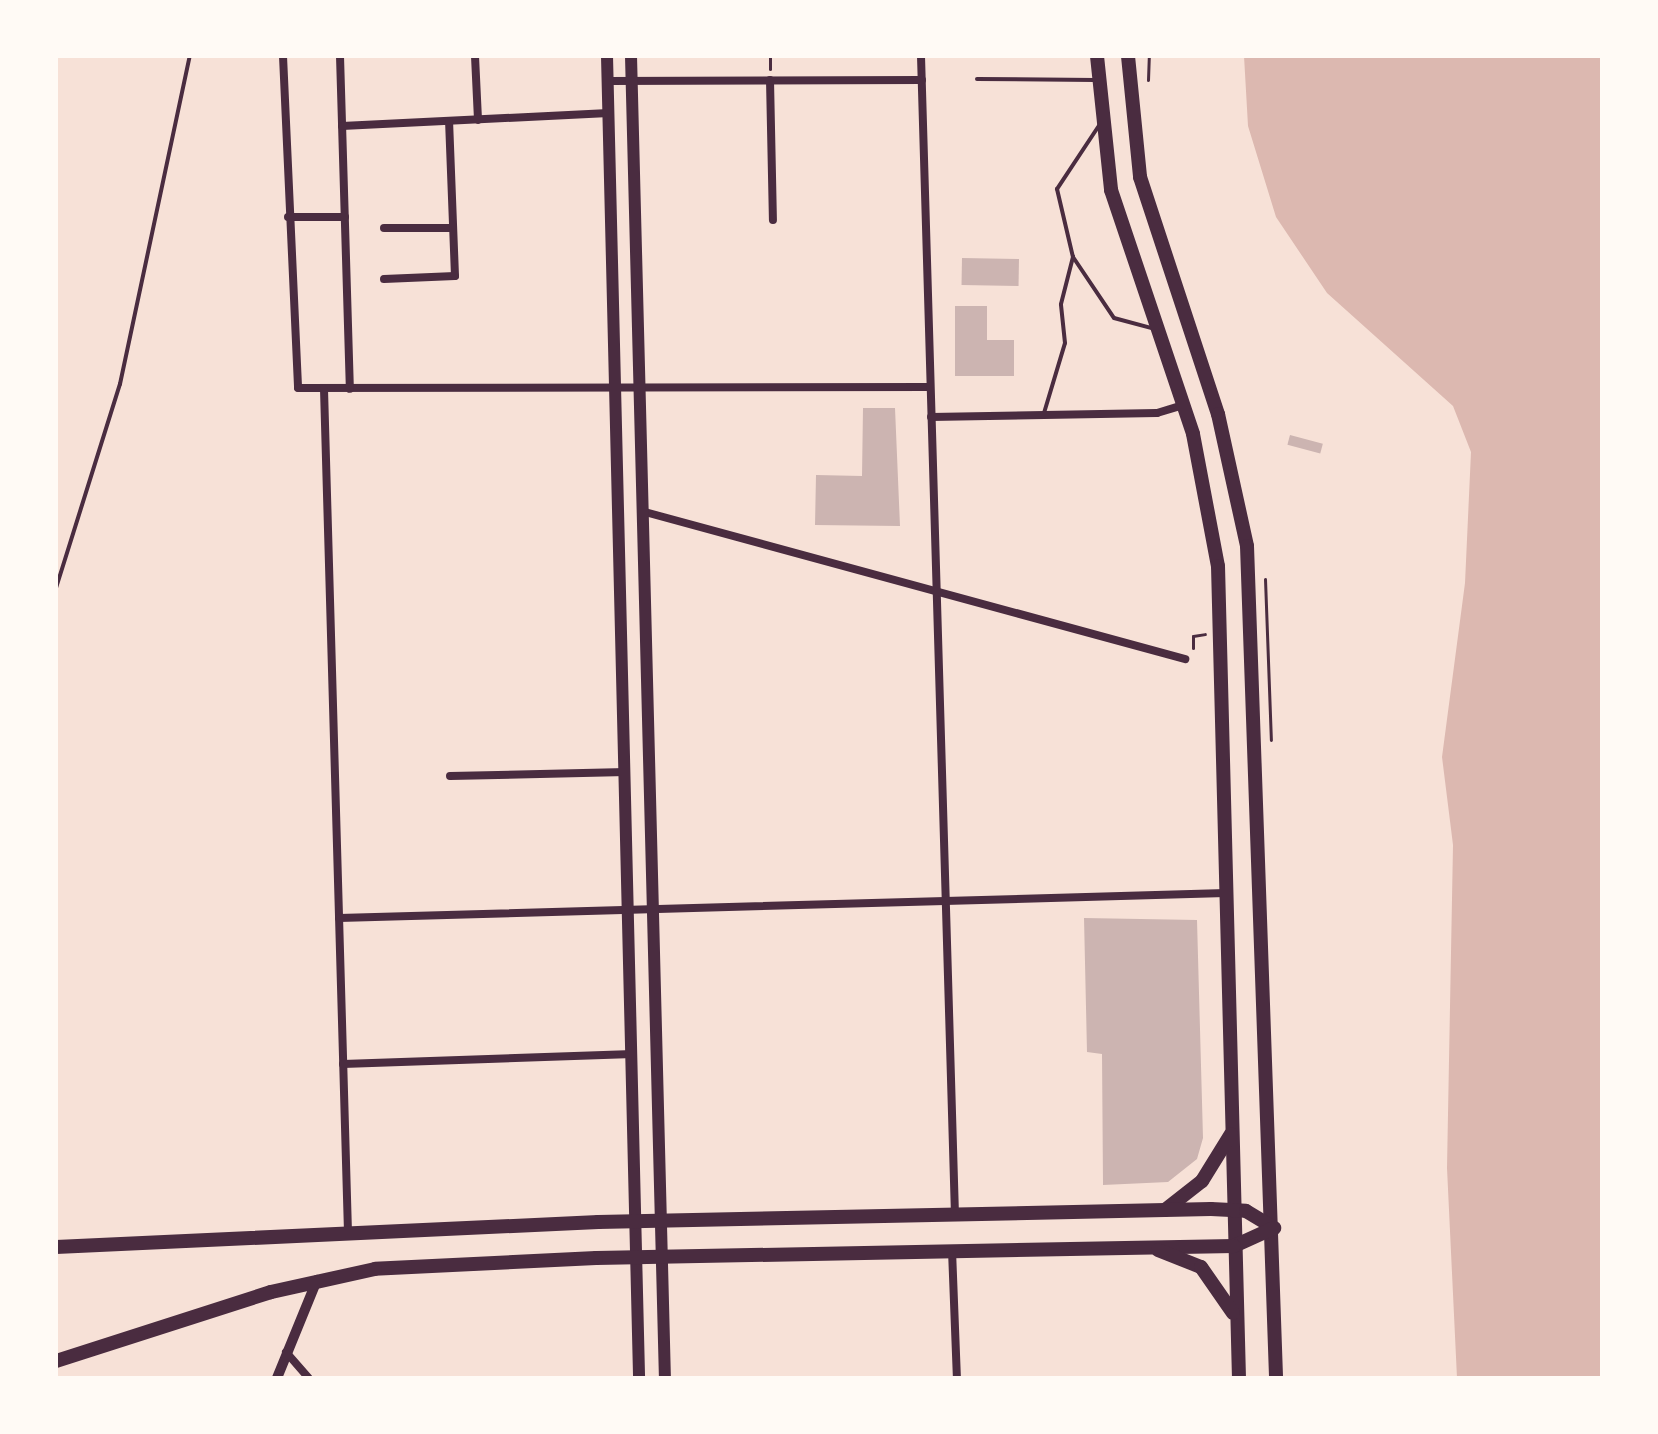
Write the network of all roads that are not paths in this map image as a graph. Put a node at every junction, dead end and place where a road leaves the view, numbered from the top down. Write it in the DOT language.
graph roads {
  1 [pos="190,56"];
  2 [pos="283,56"];
  3 [pos="340,56"];
  4 [pos="475,56"];
  5 [pos="607,56"];
  6 [pos="631,56"];
  7 [pos="921,56"];
  8 [pos="1097,56"];
  9 [pos="1128,56"];
  10 [pos="977,79"];
  11 [pos="632,80"];
  12 [pos="770,80"];
  13 [pos="922,80"];
  14 [pos="1097,80"];
  15 [pos="608,81"];
  16 [pos="609,113"];
  17 [pos="478,120"];
  18 [pos="449,122"];
  19 [pos="1100,123"];
  20 [pos="342,126"];
  21 [pos="288,217"];
  22 [pos="345,217"];
  23 [pos="773,220"];
  24 [pos="384,228"];
  25 [pos="453,228"];
  26 [pos="1073,257"];
  27 [pos="384,279"];
  28 [pos="1157,329"];
  29 [pos="930,387"];
  30 [pos="616,388"];
  31 [pos="641,388"];
  32 [pos="324,389"];
  33 [pos="350,389"];
  34 [pos="1184,405"];
  35 [pos="1043,415"];
  36 [pos="931,417"];
  37 [pos="645,512"];
  38 [pos="56,588"];
  39 [pos="937,593"];
  40 [pos="1185,659"];
  41 [pos="627,772"];
  42 [pos="450,776"];
  43 [pos="1226,893"];
  44 [pos="949,901"];
  45 [pos="653,909"];
  46 [pos="630,910"];
  47 [pos="339,918"];
  48 [pos="633,1054"];
  49 [pos="343,1064"];
  50 [pos="1233,1130"];
  51 [pos="1235,1209"];
  52 [pos="1164,1210"];
  53 [pos="955,1216"];
  54 [pos="636,1221"];
  55 [pos="662,1221"];
  56 [pos="1274,1228"];
  57 [pos="348,1231"];
  58 [pos="1234,1246"];
  59 [pos="56,1247"];
  60 [pos="1138,1247"];
  61 [pos="952,1250"];
  62 [pos="663,1256"];
  63 [pos="637,1257"];
  64 [pos="318,1280"];
  65 [pos="1237,1321"];
  66 [pos="286,1352"];
  67 [pos="56,1361"];
  68 [pos="277,1378"];
  69 [pos="309,1378"];
  70 [pos="639,1378"];
  71 [pos="665,1378"];
  72 [pos="957,1378"];
  73 [pos="1239,1378"];
  74 [pos="1276,1378"];
  1 -- 38 [label="lane"];
  2 -- 21 [label="street"];
  3 -- 20 [label="street"];
  4 -- 17 [label="street"];
  5 -- 15 [label="main road"];
  6 -- 11 [label="main road"];
  7 -- 13 [label="street"];
  8 -- 14 [label="highway"];
  9 -- 56 [label="highway"];
  10 -- 14 [label="lane"];
  11 -- 12 [label="street"];
  11 -- 15 [label="street"];
  11 -- 31 [label="main road"];
  12 -- 13 [label="street"];
  12 -- 23 [label="street"];
  13 -- 29 [label="street"];
  14 -- 19 [label="highway"];
  15 -- 16 [label="main road"];
  16 -- 17 [label="street"];
  16 -- 30 [label="main road"];
  17 -- 18 [label="street"];
  18 -- 20 [label="street"];
  18 -- 25 [label="street"];
  19 -- 26 [label="lane"];
  19 -- 28 [label="highway"];
  20 -- 22 [label="street"];
  21 -- 22 [label="street"];
  21 -- 32 [label="street"];
  22 -- 33 [label="street"];
  24 -- 25 [label="street"];
  25 -- 27 [label="street"];
  26 -- 28 [label="lane"];
  26 -- 35 [label="lane"];
  28 -- 34 [label="highway"];
  29 -- 31 [label="street"];
  29 -- 36 [label="street"];
  30 -- 31 [label="street"];
  30 -- 33 [label="street"];
  30 -- 41 [label="main road"];
  31 -- 37 [label="main road"];
  32 -- 33 [label="street"];
  32 -- 47 [label="street"];
  34 -- 35 [label="street"];
  34 -- 43 [label="highway"];
  35 -- 36 [label="street"];
  36 -- 39 [label="street"];
  37 -- 39 [label="street"];
  37 -- 45 [label="main road"];
  39 -- 40 [label="street"];
  39 -- 44 [label="street"];
  41 -- 42 [label="street"];
  41 -- 46 [label="main road"];
  43 -- 44 [label="street"];
  43 -- 50 [label="highway"];
  44 -- 45 [label="street"];
  44 -- 53 [label="street"];
  45 -- 46 [label="street"];
  45 -- 55 [label="main road"];
  46 -- 47 [label="street"];
  46 -- 48 [label="main road"];
  47 -- 49 [label="street"];
  48 -- 49 [label="street"];
  48 -- 54 [label="main road"];
  49 -- 57 [label="street"];
  50 -- 51 [label="highway"];
  50 -- 52 [label="highway"];
  51 -- 52 [label="highway"];
  51 -- 56 [label="highway"];
  51 -- 58 [label="highway"];
  52 -- 53 [label="highway"];
  53 -- 55 [label="highway"];
  54 -- 55 [label="highway"];
  54 -- 57 [label="highway"];
  54 -- 63 [label="main road"];
  55 -- 62 [label="main road"];
  56 -- 58 [label="highway"];
  56 -- 74 [label="highway"];
  57 -- 59 [label="highway"];
  58 -- 60 [label="highway"];
  58 -- 65 [label="highway"];
  60 -- 61 [label="highway"];
  60 -- 65 [label="highway"];
  61 -- 62 [label="highway"];
  61 -- 72 [label="street"];
  62 -- 63 [label="highway"];
  62 -- 71 [label="main road"];
  63 -- 64 [label="highway"];
  63 -- 70 [label="main road"];
  64 -- 66 [label="street"];
  64 -- 67 [label="highway"];
  65 -- 73 [label="highway"];
  66 -- 68 [label="street"];
  66 -- 69 [label="street"];
}
